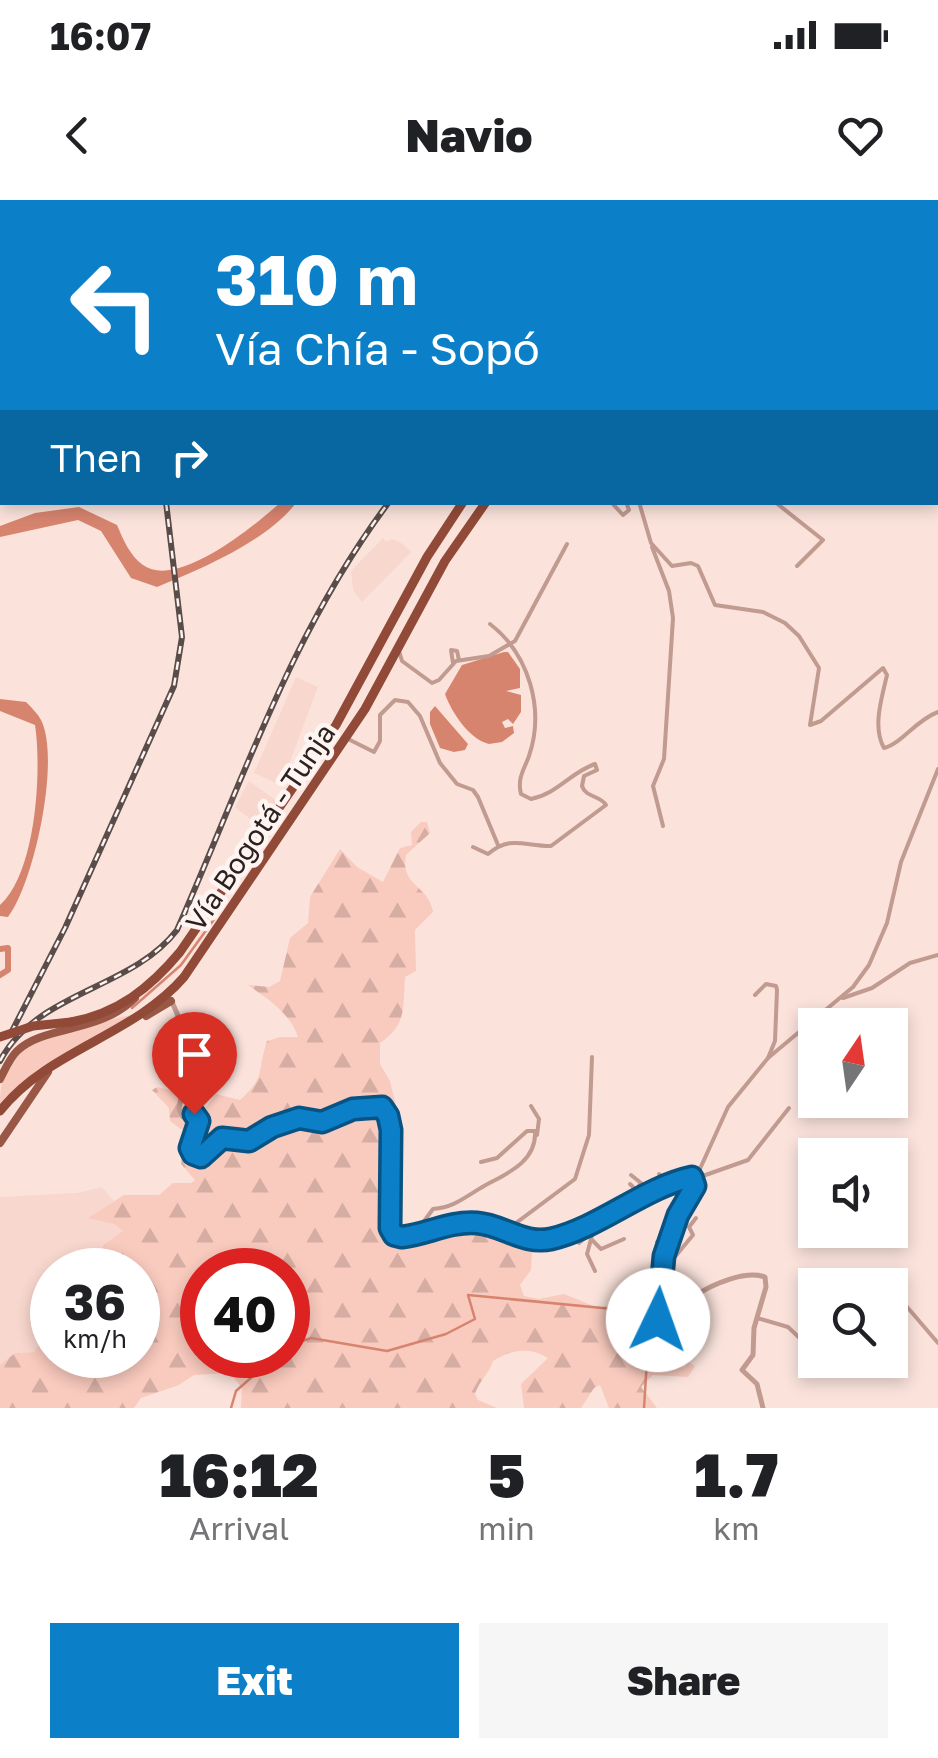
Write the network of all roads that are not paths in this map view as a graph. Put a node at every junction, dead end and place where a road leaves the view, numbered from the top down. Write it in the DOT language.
graph roads {
  1 [pos="460,505"];
  2 [pos="484,505"];
  3 [pos="615,505"];
  4 [pos="627,505"];
  5 [pos="640,505"];
  6 [pos="778,505"];
  7 [pos="651,543"];
  8 [pos="567,544"];
  9 [pos="797,566"];
  10 [pos="490,624"];
  11 [pos="510,646"];
  12 [pos="398,648"];
  13 [pos="402,661"];
  14 [pos="390,665"];
  15 [pos="938,712"];
  16 [pos="346,738"];
  17 [pos="938,770"];
  18 [pos="662,826"];
  19 [pos="498,844"];
  20 [pos="472,847"];
  21 [pos="938,955"];
  22 [pos="149,985"];
  23 [pos="755,995"];
  24 [pos="170,998"];
  25 [pos="840,999"];
  26 [pos="132,1014"];
  27 [pos="146,1016"];
  28 [pos="104,1020"];
  29 [pos="0,1037"];
  30 [pos="592,1057"];
  31 [pos="768,1058"];
  32 [pos="54,1066"];
  33 [pos="0,1079"];
  34 [pos="23,1106"];
  35 [pos="531,1106"];
  36 [pos="3,1108"];
  37 [pos="789,1108"];
  38 [pos="0,1125"];
  39 [pos="537,1135"];
  40 [pos="0,1143"];
  41 [pos="480,1162"];
  42 [pos="658,1174"];
  43 [pos="631,1175"];
  44 [pos="693,1178"];
  45 [pos="630,1184"];
  46 [pos="668,1185"];
  47 [pos="636,1190"];
  48 [pos="644,1198"];
  49 [pos="696,1218"];
  50 [pos="596,1221"];
  51 [pos="504,1232"];
  52 [pos="672,1233"];
  53 [pos="413,1236"];
  54 [pos="562,1236"];
  55 [pos="624,1239"];
  56 [pos="592,1240"];
  57 [pos="657,1242"];
  58 [pos="580,1243"];
  59 [pos="594,1271"];
  60 [pos="660,1272"];
  61 [pos="908,1307"];
  62 [pos="756,1318"];
  63 [pos="798,1337"];
  64 [pos="938,1342"];
  65 [pos="763,1408"];
  1 -- 22 [label="highway, Vía Bogotá - Tunja"];
  2 -- 12 [label="highway, Vía Bogotá - Tunja"];
  3 -- 4 [label="street"];
  5 -- 7 [label="street"];
  6 -- 9 [label="street"];
  7 -- 15 [label="street"];
  7 -- 18 [label="street"];
  8 -- 11 [label="street"];
  10 -- 11 [label="street"];
  11 -- 13 [label="street"];
  11 -- 19 [label="street"];
  12 -- 13 [label="street"];
  12 -- 14 [label="highway, Vía Bogotá - Tunja"];
  13 -- 14 [label="street"];
  14 -- 16 [label="highway, Vía Bogotá - Tunja"];
  16 -- 19 [label="street"];
  16 -- 24 [label="highway, Vía Bogotá - Tunja"];
  17 -- 25 [label="street"];
  19 -- 20 [label="street"];
  21 -- 25 [label="street"];
  22 -- 28 [label="main road"];
  22 -- 29 [label="highway, Vía Bogotá - Tunja, bridge"];
  23 -- 31 [label="street"];
  24 -- 27 [label="main road"];
  24 -- 32 [label="highway, Vía Bogotá - Tunja"];
  24 -- 53 [label="street"];
  25 -- 31 [label="street"];
  26 -- 28 [label="main road"];
  28 -- 33 [label="main road"];
  30 -- 51 [label="street"];
  31 -- 44 [label="street"];
  32 -- 34 [label="main road"];
  32 -- 36 [label="highway, Vía Bogotá - Tunja"];
  34 -- 38 [label="main road"];
  34 -- 40 [label="main road"];
  35 -- 39 [label="street"];
  37 -- 44 [label="street"];
  39 -- 41 [label="street"];
  39 -- 53 [label="street"];
  42 -- 46 [label="street"];
  43 -- 47 [label="street"];
  44 -- 46 [label="street"];
  44 -- 52 [label="street"];
  45 -- 47 [label="street"];
  46 -- 48 [label="street"];
  47 -- 48 [label="street"];
  48 -- 50 [label="street"];
  49 -- 60 [label="street"];
  50 -- 54 [label="street"];
  50 -- 56 [label="street"];
  51 -- 53 [label="street"];
  51 -- 54 [label="street"];
  52 -- 57 [label="street"];
  52 -- 60 [label="street"];
  54 -- 58 [label="street"];
  55 -- 56 [label="street"];
  56 -- 59 [label="street"];
  60 -- 62 [label="street"];
  61 -- 64 [label="street"];
  62 -- 63 [label="street"];
  62 -- 65 [label="street"];
}
